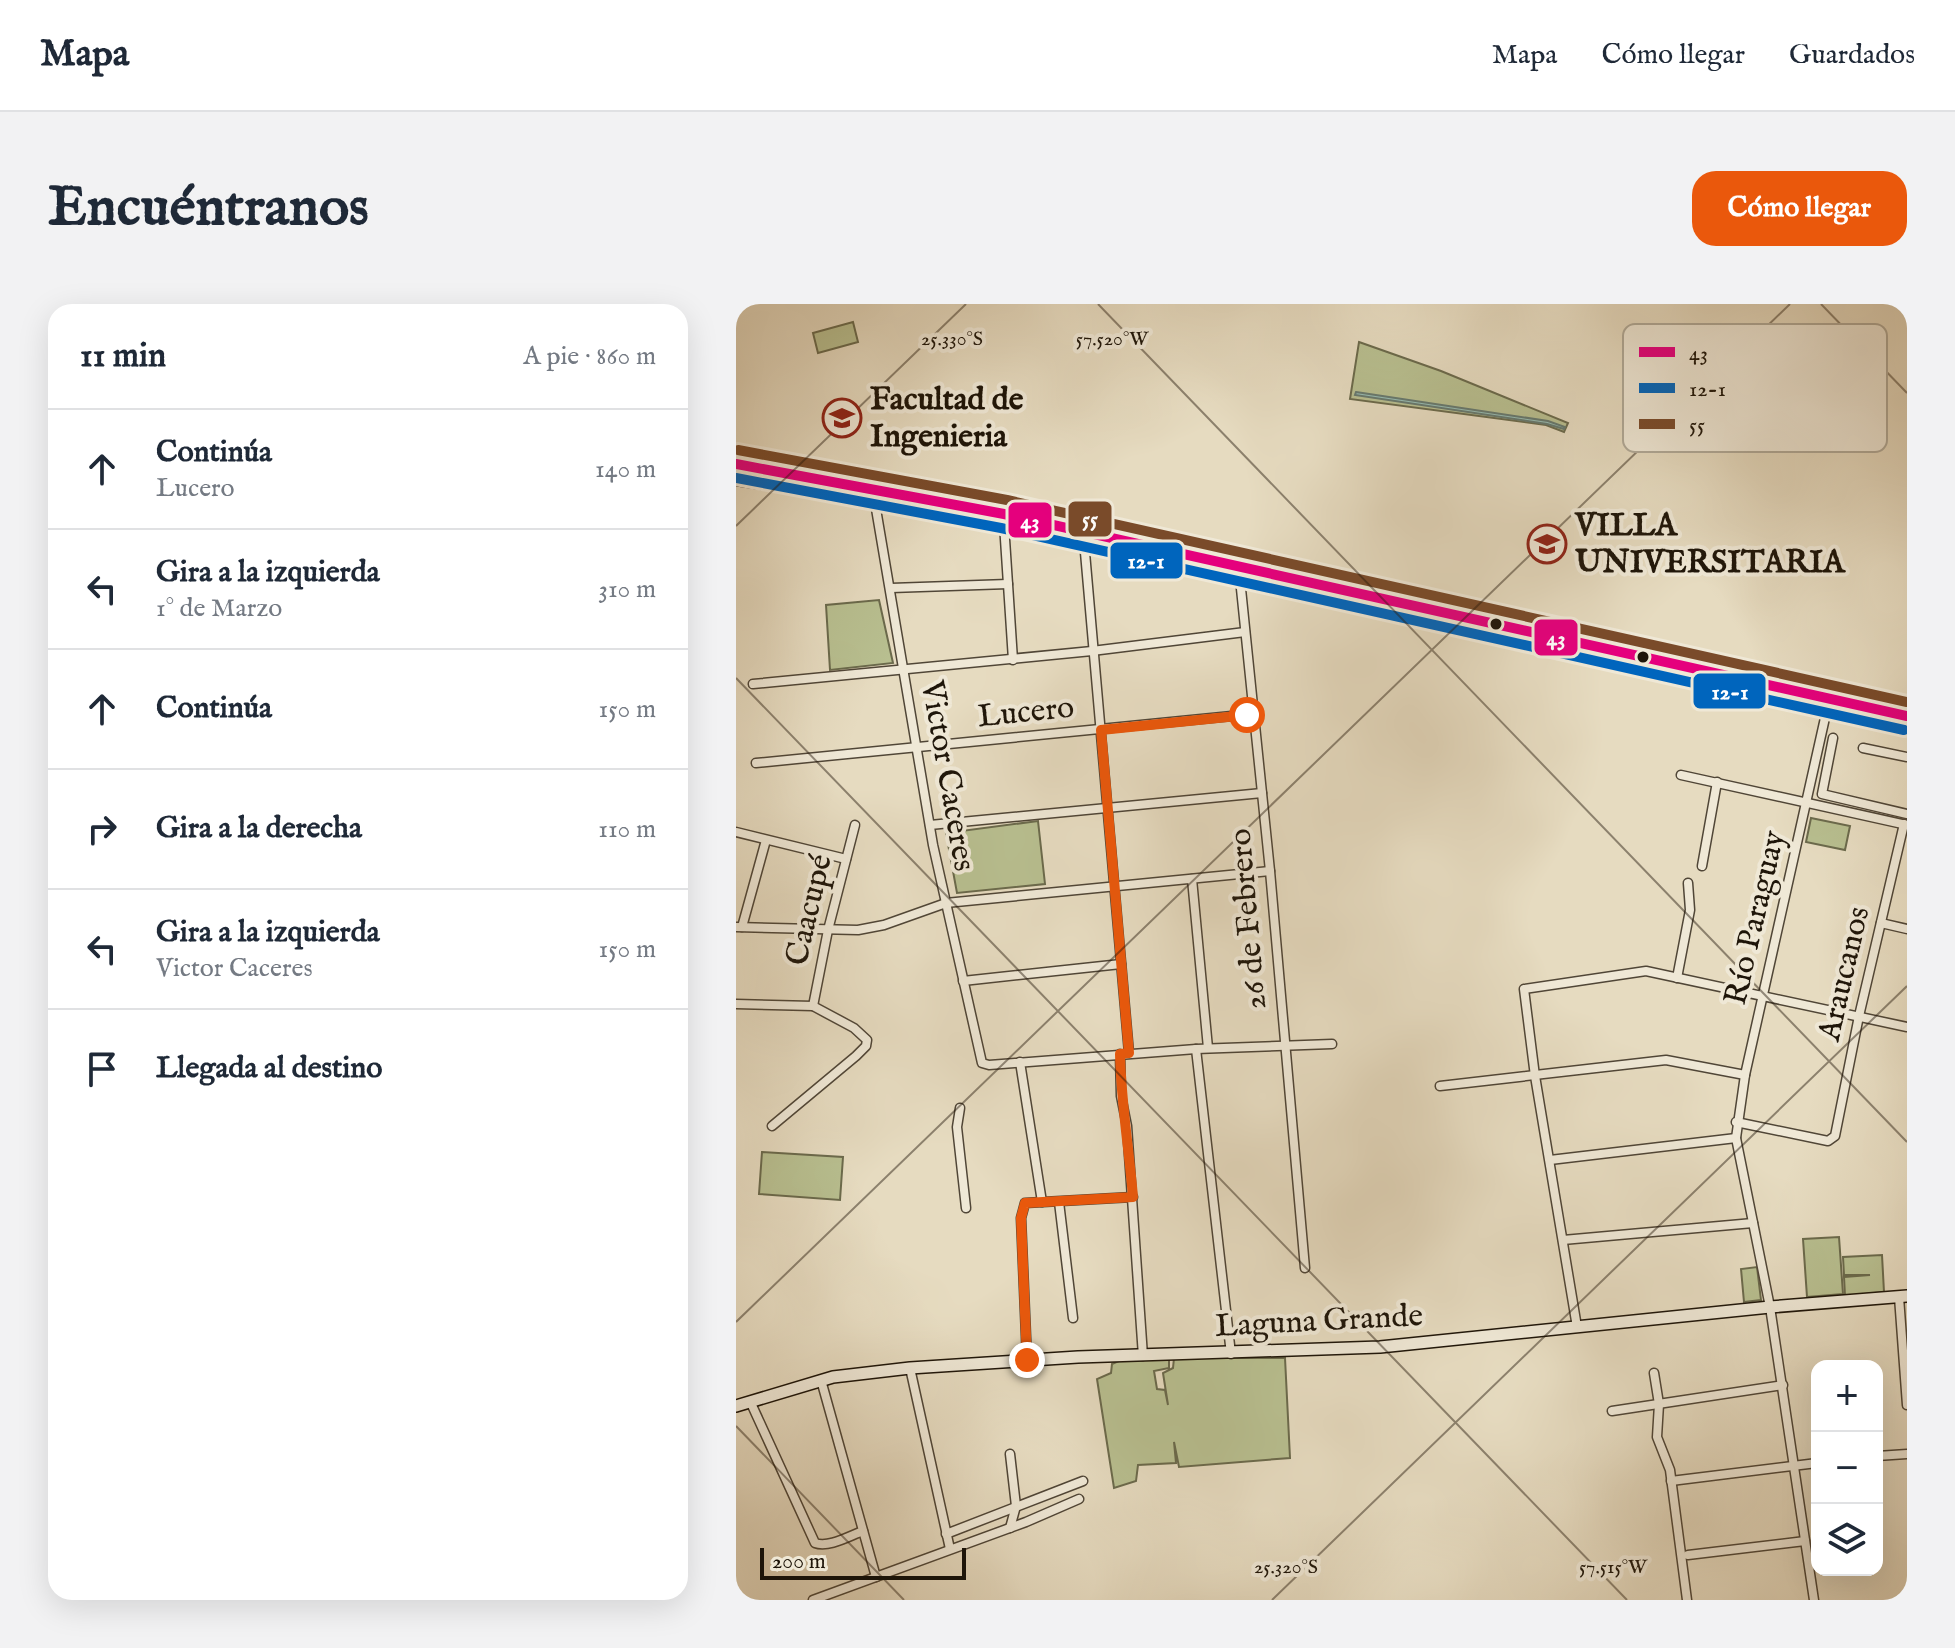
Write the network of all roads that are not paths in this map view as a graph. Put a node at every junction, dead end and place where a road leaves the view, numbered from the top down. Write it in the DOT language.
graph roads {
  1 [pos="736,464"];
  2 [pos="736,478"];
  3 [pos="874,493"];
  4 [pos="1004,524"];
  5 [pos="1085,537"];
  6 [pos="1240,573"];
  7 [pos="1008,584"];
  8 [pos="891,588"];
  9 [pos="1245,632"];
  10 [pos="1522,640"];
  11 [pos="1092,651"];
  12 [pos="1557,652"];
  13 [pos="1013,660"];
  14 [pos="904,668"];
  15 [pos="753,684"];
  16 [pos="1827,709"];
  17 [pos="1252,714"];
  18 [pos="1907,716"];
  19 [pos="1907,727"];
  20 [pos="1101,730"];
  21 [pos="1833,738"];
  22 [pos="918,748"];
  23 [pos="1863,748"];
  24 [pos="1907,757"];
  25 [pos="756,763"];
  26 [pos="1681,775"];
  27 [pos="1717,782"];
  28 [pos="1262,793"];
  29 [pos="1807,801"];
  30 [pos="1108,806"];
  31 [pos="1907,814"];
  32 [pos="1905,824"];
  33 [pos="855,825"];
  34 [pos="930,825"];
  35 [pos="736,832"];
  36 [pos="766,840"];
  37 [pos="846,859"];
  38 [pos="1702,866"];
  39 [pos="1270,871"];
  40 [pos="1192,879"];
  41 [pos="1688,883"];
  42 [pos="1115,887"];
  43 [pos="946,903"];
  44 [pos="1881,923"];
  45 [pos="739,927"];
  46 [pos="1907,929"];
  47 [pos="828,930"];
  48 [pos="1121,964"];
  49 [pos="1677,978"];
  50 [pos="963,981"];
  51 [pos="1763,994"];
  52 [pos="736,1004"];
  53 [pos="813,1006"];
  54 [pos="1859,1016"];
  55 [pos="1907,1027"];
  56 [pos="1285,1044"];
  57 [pos="1332,1044"];
  58 [pos="1208,1048"];
  59 [pos="1196,1049"];
  60 [pos="1125,1054"];
  61 [pos="1020,1062"];
  62 [pos="1745,1075"];
  63 [pos="1535,1076"];
  64 [pos="1440,1086"];
  65 [pos="960,1108"];
  66 [pos="1736,1122"];
  67 [pos="772,1126"];
  68 [pos="1736,1138"];
  69 [pos="1550,1160"];
  70 [pos="1133,1197"];
  71 [pos="1042,1202"];
  72 [pos="1059,1202"];
  73 [pos="966,1208"];
  74 [pos="1753,1223"];
  75 [pos="1563,1240"];
  76 [pos="1305,1268"];
  77 [pos="1903,1297"];
  78 [pos="1770,1307"];
  79 [pos="1073,1318"];
  80 [pos="1577,1327"];
  81 [pos="1231,1354"];
  82 [pos="1143,1356"];
  83 [pos="1027,1360"];
  84 [pos="910,1368"];
  85 [pos="1654,1373"];
  86 [pos="821,1380"];
  87 [pos="1783,1385"];
  88 [pos="750,1401"];
  89 [pos="1659,1404"];
  90 [pos="1907,1405"];
  91 [pos="736,1406"];
  92 [pos="1612,1411"];
  93 [pos="1010,1454"];
  94 [pos="1907,1454"];
  95 [pos="1883,1456"];
  96 [pos="1811,1464"];
  97 [pos="1793,1465"];
  98 [pos="1083,1481"];
  99 [pos="1671,1481"];
  100 [pos="1079,1499"];
  101 [pos="1016,1506"];
  102 [pos="1010,1528"];
  103 [pos="863,1531"];
  104 [pos="946,1534"];
  105 [pos="1805,1541"];
  106 [pos="950,1549"];
  107 [pos="1688,1555"];
  108 [pos="876,1577"];
  109 [pos="813,1600"];
  110 [pos="1687,1600"];
  111 [pos="1814,1600"];
  1 -- 3 [label="highway"];
  2 -- 3 [label="highway"];
  3 -- 4 [label="highway"];
  3 -- 5 [label="highway"];
  3 -- 8 [label="street, Victor Caceres"];
  4 -- 5 [label="highway"];
  4 -- 7 [label="street"];
  5 -- 6 [label="highway"];
  5 -- 11 [label="street"];
  6 -- 9 [label="street, 26 de Febrero"];
  6 -- 10 [label="highway"];
  6 -- 18 [label="highway"];
  7 -- 8 [label="street"];
  7 -- 13 [label="street"];
  8 -- 14 [label="street, Victor Caceres"];
  9 -- 11 [label="street"];
  9 -- 17 [label="street, 26 de Febrero"];
  10 -- 12 [label="highway"];
  10 -- 16 [label="highway"];
  11 -- 13 [label="street"];
  11 -- 20 [label="street"];
  13 -- 14 [label="street"];
  14 -- 15 [label="street"];
  14 -- 22 [label="street, Victor Caceres"];
  16 -- 19 [label="highway"];
  16 -- 29 [label="street, Río Paraguay"];
  17 -- 20 [label="street, Lucero"];
  17 -- 28 [label="street, 26 de Febrero"];
  20 -- 22 [label="street, Lucero"];
  20 -- 30 [label="street"];
  21 -- 31 [label="street"];
  22 -- 25 [label="street, Lucero"];
  22 -- 34 [label="street, Victor Caceres"];
  23 -- 24 [label="street"];
  26 -- 27 [label="street"];
  27 -- 29 [label="street"];
  27 -- 38 [label="street"];
  28 -- 30 [label="street"];
  28 -- 39 [label="street, 26 de Febrero"];
  29 -- 32 [label="street"];
  29 -- 51 [label="street, Río Paraguay"];
  30 -- 34 [label="street"];
  30 -- 42 [label="street"];
  32 -- 44 [label="street, Araucanos"];
  33 -- 37 [label="street, Caacupé"];
  34 -- 43 [label="street, Victor Caceres"];
  35 -- 36 [label="street"];
  36 -- 37 [label="street"];
  36 -- 45 [label="street"];
  37 -- 47 [label="street, Caacupé"];
  39 -- 40 [label="street"];
  39 -- 56 [label="street, 26 de Febrero"];
  40 -- 42 [label="street"];
  40 -- 58 [label="street"];
  41 -- 49 [label="street"];
  42 -- 43 [label="street"];
  42 -- 48 [label="street"];
  43 -- 47 [label="street"];
  43 -- 50 [label="street, Victor Caceres"];
  44 -- 46 [label="street"];
  44 -- 54 [label="street, Araucanos"];
  45 -- 47 [label="street"];
  47 -- 53 [label="street, Caacupé"];
  48 -- 50 [label="street"];
  48 -- 60 [label="street"];
  49 -- 51 [label="street"];
  49 -- 63 [label="street"];
  50 -- 61 [label="street, Victor Caceres"];
  51 -- 54 [label="street"];
  51 -- 62 [label="street, Río Paraguay"];
  52 -- 53 [label="street"];
  53 -- 67 [label="street"];
  54 -- 55 [label="street"];
  54 -- 66 [label="street, Araucanos"];
  56 -- 57 [label="street"];
  56 -- 58 [label="street"];
  56 -- 76 [label="street, 26 de Febrero"];
  58 -- 59 [label="street"];
  59 -- 60 [label="street"];
  59 -- 81 [label="street"];
  60 -- 61 [label="street"];
  60 -- 70 [label="street"];
  61 -- 71 [label="street"];
  62 -- 63 [label="street"];
  62 -- 66 [label="street, Río Paraguay"];
  63 -- 64 [label="street"];
  63 -- 69 [label="street"];
  65 -- 73 [label="street"];
  66 -- 68 [label="street, Río Paraguay"];
  68 -- 69 [label="street"];
  68 -- 74 [label="street, Río Paraguay"];
  69 -- 75 [label="street"];
  70 -- 72 [label="street"];
  70 -- 82 [label="street"];
  71 -- 72 [label="street"];
  71 -- 83 [label="street"];
  72 -- 79 [label="street"];
  74 -- 75 [label="street"];
  74 -- 78 [label="street, Río Paraguay"];
  75 -- 80 [label="street"];
  77 -- 78 [label="main road, Laguna Grande"];
  77 -- 90 [label="street"];
  78 -- 80 [label="main road, Laguna Grande"];
  78 -- 87 [label="street, Río Paraguay"];
  80 -- 81 [label="main road, Laguna Grande"];
  81 -- 82 [label="main road, Laguna Grande"];
  82 -- 83 [label="main road, Laguna Grande"];
  83 -- 84 [label="main road, Laguna Grande"];
  84 -- 86 [label="main road, Laguna Grande"];
  84 -- 104 [label="street"];
  85 -- 89 [label="street"];
  86 -- 88 [label="main road, Laguna Grande"];
  86 -- 103 [label="street"];
  87 -- 89 [label="street"];
  87 -- 97 [label="street, Río Paraguay"];
  88 -- 91 [label="main road, Laguna Grande"];
  88 -- 103 [label="street"];
  89 -- 92 [label="street"];
  89 -- 99 [label="street"];
  93 -- 101 [label="street"];
  94 -- 95 [label="street"];
  96 -- 97 [label="street"];
  97 -- 99 [label="street"];
  97 -- 105 [label="street, Río Paraguay"];
  98 -- 101 [label="street"];
  99 -- 110 [label="street"];
  100 -- 102 [label="street"];
  101 -- 102 [label="street"];
  101 -- 104 [label="street"];
  102 -- 106 [label="street"];
  103 -- 108 [label="street"];
  104 -- 106 [label="street"];
  105 -- 107 [label="street"];
  105 -- 111 [label="street, Río Paraguay"];
  106 -- 108 [label="street"];
  108 -- 109 [label="street"];
}
